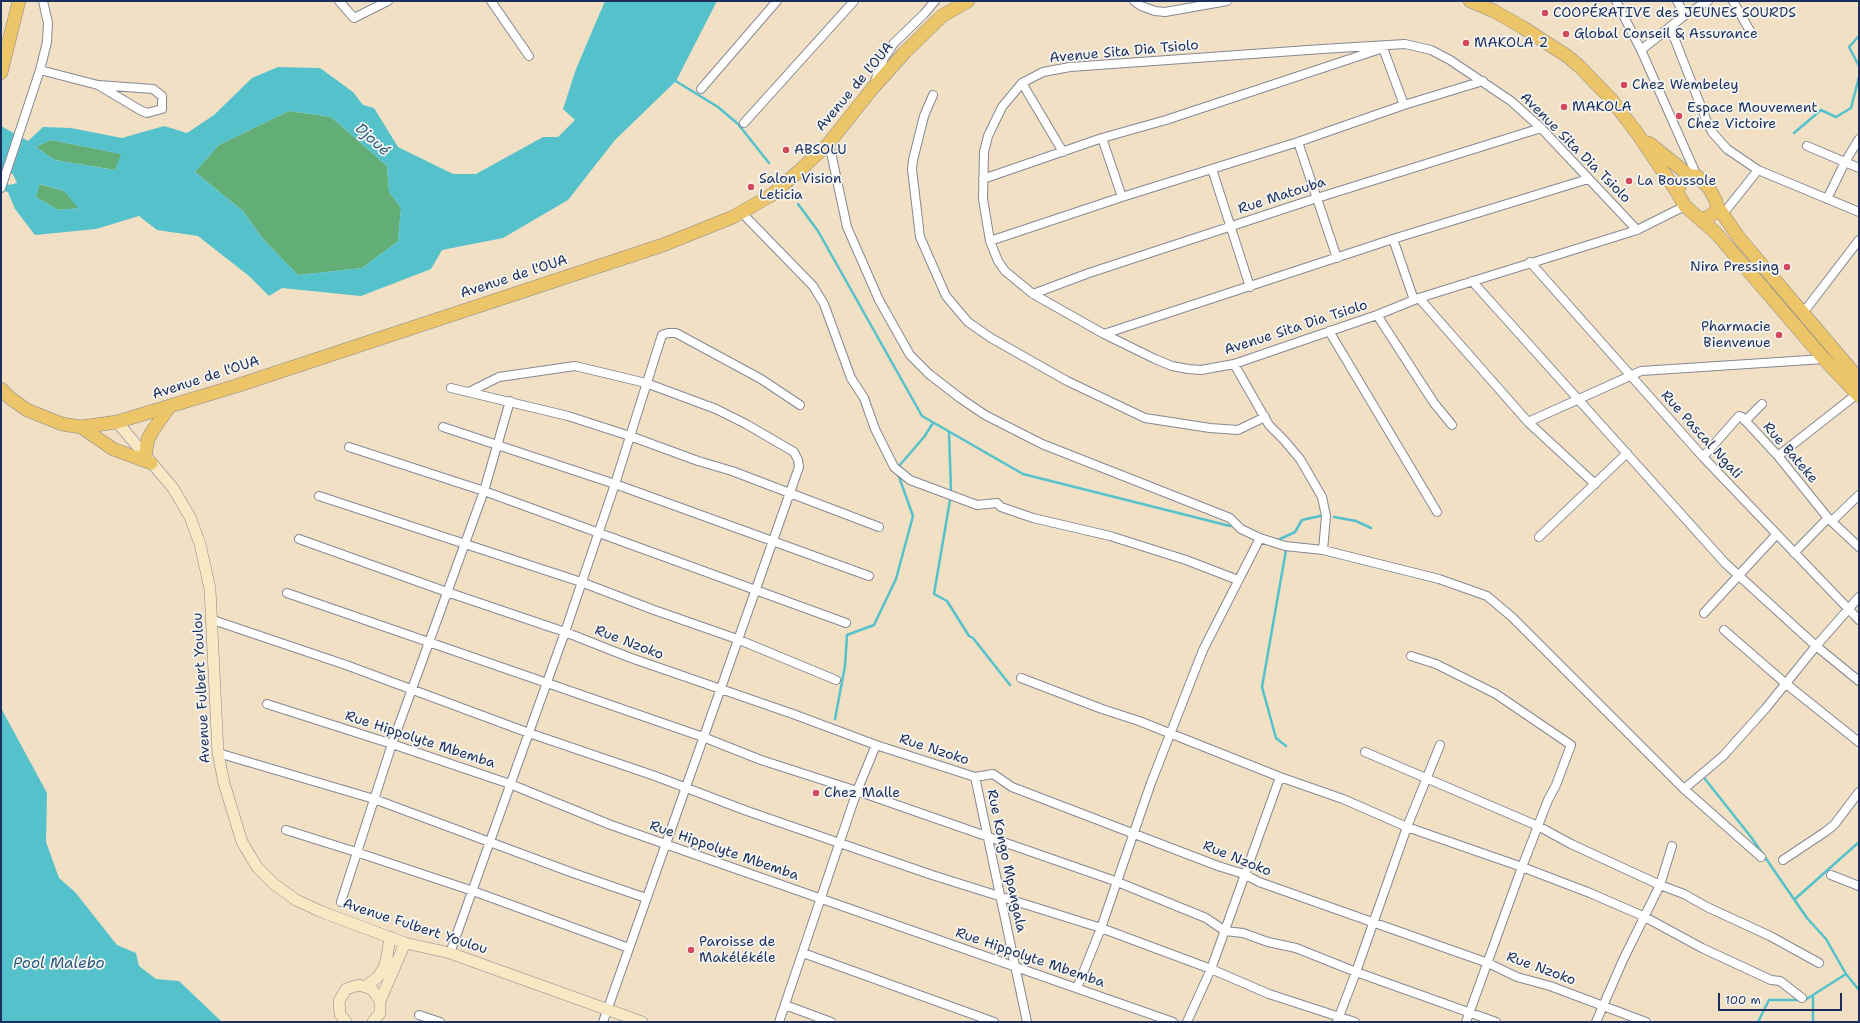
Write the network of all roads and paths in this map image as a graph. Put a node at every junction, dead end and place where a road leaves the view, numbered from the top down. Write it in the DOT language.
graph roads {
  1 [pos="19,1"];
  2 [pos="27,1"];
  3 [pos="43,1"];
  4 [pos="339,1"];
  5 [pos="388,1"];
  6 [pos="490,1"];
  7 [pos="777,1"];
  8 [pos="854,1"];
  9 [pos="935,1"];
  10 [pos="968,1"];
  11 [pos="1134,1"];
  12 [pos="1228,1"];
  13 [pos="1470,1"];
  14 [pos="1616,1"];
  15 [pos="1677,1"];
  16 [pos="1708,1"];
  17 [pos="1733,1"];
  18 [pos="1685,15"];
  19 [pos="1670,27"];
  20 [pos="1750,32"];
  21 [pos="1405,44"];
  22 [pos="8,48"];
  23 [pos="1383,48"];
  24 [pos="1641,50"];
  25 [pos="529,56"];
  26 [pos="40,70"];
  27 [pos="1,73"];
  28 [pos="1483,81"];
  29 [pos="1022,83"];
  30 [pos="98,85"];
  31 [pos="701,89"];
  32 [pos="872,89"];
  33 [pos="933,95"];
  34 [pos="1404,105"];
  35 [pos="744,123"];
  36 [pos="1541,128"];
  37 [pos="1637,133"];
  38 [pos="1102,138"];
  39 [pos="1859,139"];
  40 [pos="1298,142"];
  41 [pos="830,143"];
  42 [pos="1807,146"];
  43 [pos="1063,152"];
  44 [pos="1845,162"];
  45 [pos="1859,168"];
  46 [pos="1212,169"];
  47 [pos="1758,170"];
  48 [pos="1693,176"];
  49 [pos="983,179"];
  50 [pos="1588,179"];
  51 [pos="1,188"];
  52 [pos="1677,192"];
  53 [pos="1122,197"];
  54 [pos="1317,198"];
  55 [pos="1827,199"];
  56 [pos="1685,206"];
  57 [pos="1720,210"];
  58 [pos="1859,212"];
  59 [pos="742,213"];
  60 [pos="1700,219"];
  61 [pos="1230,227"];
  62 [pos="1637,230"];
  63 [pos="1393,239"];
  64 [pos="1859,240"];
  65 [pos="990,241"];
  66 [pos="1337,258"];
  67 [pos="1530,262"];
  68 [pos="1472,281"];
  69 [pos="1250,287"];
  70 [pos="1033,294"];
  71 [pos="1417,299"];
  72 [pos="1802,313"];
  73 [pos="1377,315"];
  74 [pos="1329,331"];
  75 [pos="1104,334"];
  76 [pos="1824,359"];
  77 [pos="1234,364"];
  78 [pos="1631,376"];
  79 [pos="1859,379"];
  80 [pos="646,383"];
  81 [pos="451,388"];
  82 [pos="1,389"];
  83 [pos="469,392"];
  84 [pos="1858,395"];
  85 [pos="1579,400"];
  86 [pos="510,402"];
  87 [pos="1762,404"];
  88 [pos="800,405"];
  89 [pos="170,406"];
  90 [pos="1265,417"];
  91 [pos="1745,421"];
  92 [pos="117,422"];
  93 [pos="1528,422"];
  94 [pos="1452,425"];
  95 [pos="81,427"];
  96 [pos="442,427"];
  97 [pos="630,436"];
  98 [pos="498,446"];
  99 [pos="349,447"];
  100 [pos="1627,454"];
  101 [pos="1778,456"];
  102 [pos="1703,457"];
  103 [pos="148,460"];
  104 [pos="615,484"];
  105 [pos="1595,484"];
  106 [pos="484,491"];
  107 [pos="790,494"];
  108 [pos="1859,495"];
  109 [pos="319,496"];
  110 [pos="1437,512"];
  111 [pos="1830,519"];
  112 [pos="879,526"];
  113 [pos="599,533"];
  114 [pos="1776,535"];
  115 [pos="1539,537"];
  116 [pos="1260,538"];
  117 [pos="299,539"];
  118 [pos="773,541"];
  119 [pos="464,543"];
  120 [pos="1859,547"];
  121 [pos="1323,550"];
  122 [pos="1794,554"];
  123 [pos="1739,575"];
  124 [pos="869,576"];
  125 [pos="1238,580"];
  126 [pos="581,582"];
  127 [pos="756,590"];
  128 [pos="447,592"];
  129 [pos="287,593"];
  130 [pos="1859,596"];
  131 [pos="1848,610"];
  132 [pos="1704,612"];
  133 [pos="213,620"];
  134 [pos="1859,620"];
  135 [pos="846,623"];
  136 [pos="1724,630"];
  137 [pos="565,632"];
  138 [pos="737,639"];
  139 [pos="429,642"];
  140 [pos="1816,646"];
  141 [pos="1411,656"];
  142 [pos="1021,678"];
  143 [pos="836,680"];
  144 [pos="1859,681"];
  145 [pos="1785,683"];
  146 [pos="546,684"];
  147 [pos="720,690"];
  148 [pos="412,691"];
  149 [pos="267,704"];
  150 [pos="529,733"];
  151 [pos="1170,734"];
  152 [pos="703,737"];
  153 [pos="1859,742"];
  154 [pos="392,744"];
  155 [pos="876,745"];
  156 [pos="1440,745"];
  157 [pos="1365,752"];
  158 [pos="218,754"];
  159 [pos="975,776"];
  160 [pos="1280,777"];
  161 [pos="1426,779"];
  162 [pos="510,784"];
  163 [pos="685,789"];
  164 [pos="1684,789"];
  165 [pos="857,791"];
  166 [pos="1859,792"];
  167 [pos="374,799"];
  168 [pos="1538,826"];
  169 [pos="1407,828"];
  170 [pos="286,830"];
  171 [pos="1134,833"];
  172 [pos="988,838"];
  173 [pos="490,842"];
  174 [pos="840,843"];
  175 [pos="665,844"];
  176 [pos="1672,846"];
  177 [pos="356,852"];
  178 [pos="1760,857"];
  179 [pos="1784,860"];
  180 [pos="1522,867"];
  181 [pos="1244,874"];
  182 [pos="1831,875"];
  183 [pos="1116,881"];
  184 [pos="1660,885"];
  185 [pos="1859,886"];
  186 [pos="473,892"];
  187 [pos="1001,897"];
  188 [pos="646,898"];
  189 [pos="822,899"];
  190 [pos="341,902"];
  191 [pos="1643,916"];
  192 [pos="1374,922"];
  193 [pos="1101,928"];
  194 [pos="1225,931"];
  195 [pos="390,937"];
  196 [pos="405,943"];
  197 [pos="629,948"];
  198 [pos="450,953"];
  199 [pos="803,953"];
  200 [pos="1488,963"];
  201 [pos="1819,963"];
  202 [pos="1014,966"];
  203 [pos="1211,970"];
  204 [pos="1356,972"];
  205 [pos="366,986"];
  206 [pos="1077,988"];
  207 [pos="1802,998"];
  208 [pos="380,1001"];
  209 [pos="1603,1005"];
  210 [pos="785,1006"];
  211 [pos="607,1010"];
  212 [pos="1469,1012"];
  213 [pos="419,1015"];
  214 [pos="1338,1019"];
  215 [pos="346,1022"];
  216 [pos="373,1022"];
  217 [pos="440,1022"];
  218 [pos="603,1022"];
  219 [pos="642,1022"];
  220 [pos="779,1022"];
  221 [pos="831,1022"];
  222 [pos="994,1022"];
  223 [pos="1027,1022"];
  224 [pos="1174,1022"];
  225 [pos="1187,1022"];
  226 [pos="1354,1022"];
  227 [pos="1466,1022"];
  228 [pos="1496,1022"];
  229 [pos="1596,1022"];
  230 [pos="1646,1022"];
  1 -- 22 [label="main road"];
  2 -- 22 [label="main road"];
  3 -- 26 [label="street"];
  4 -- 5 [label="street"];
  6 -- 25 [label="street"];
  7 -- 31 [label="street"];
  8 -- 35 [label="street"];
  9 -- 32 [label="street"];
  10 -- 32 [label="main road, Avenue de l'OUA"];
  11 -- 12 [label="street"];
  13 -- 37 [label="main road"];
  14 -- 24 [label="street"];
  15 -- 18 [label="street"];
  16 -- 18 [label="street"];
  17 -- 20 [label="street"];
  18 -- 19 [label="street"];
  19 -- 24 [label="street"];
  19 -- 47 [label="street"];
  21 -- 23 [label="street"];
  21 -- 28 [label="street, Avenue Sita Dia Tsiolo"];
  21 -- 29 [label="street, Avenue Sita Dia Tsiolo"];
  22 -- 27 [label="main road"];
  23 -- 34 [label="street"];
  23 -- 38 [label="street"];
  24 -- 48 [label="street"];
  26 -- 30 [label="street"];
  26 -- 51 [label="street"];
  28 -- 34 [label="street"];
  28 -- 36 [label="street, Avenue Sita Dia Tsiolo"];
  29 -- 43 [label="street"];
  29 -- 49 [label="street, Avenue Sita Dia Tsiolo"];
  30 -- 30 [label="street"];
  32 -- 41 [label="main road, Avenue de l'OUA"];
  33 -- 90 [label="street"];
  34 -- 40 [label="street"];
  36 -- 50 [label="street, Avenue Sita Dia Tsiolo"];
  36 -- 54 [label="street, Rue Matouba"];
  37 -- 48 [label="main road"];
  37 -- 52 [label="main road"];
  38 -- 43 [label="street"];
  38 -- 53 [label="street"];
  39 -- 44 [label="street"];
  40 -- 46 [label="street"];
  40 -- 54 [label="street"];
  41 -- 59 [label="main road, Avenue de l'OUA"];
  41 -- 116 [label="street"];
  42 -- 44 [label="street"];
  43 -- 49 [label="street"];
  44 -- 45 [label="street"];
  44 -- 55 [label="street"];
  46 -- 53 [label="street"];
  46 -- 61 [label="street"];
  47 -- 55 [label="street"];
  47 -- 57 [label="street"];
  48 -- 52 [label="main road"];
  48 -- 57 [label="main road"];
  49 -- 65 [label="street, Avenue Sita Dia Tsiolo"];
  50 -- 62 [label="street, Avenue Sita Dia Tsiolo"];
  50 -- 63 [label="street"];
  52 -- 56 [label="main road"];
  53 -- 65 [label="street"];
  54 -- 61 [label="street, Rue Matouba"];
  54 -- 66 [label="street"];
  55 -- 58 [label="street"];
  56 -- 60 [label="main road"];
  56 -- 62 [label="street, Avenue Sita Dia Tsiolo"];
  57 -- 60 [label="main road"];
  57 -- 72 [label="main road"];
  59 -- 89 [label="main road, Avenue de l'OUA"];
  59 -- 125 [label="street"];
  60 -- 76 [label="main road"];
  61 -- 69 [label="street"];
  61 -- 70 [label="street, Rue Matouba"];
  62 -- 67 [label="street, Avenue Sita Dia Tsiolo"];
  63 -- 66 [label="street"];
  63 -- 71 [label="street"];
  64 -- 72 [label="street"];
  65 -- 70 [label="street, Avenue Sita Dia Tsiolo"];
  66 -- 69 [label="street"];
  67 -- 68 [label="street, Avenue Sita Dia Tsiolo"];
  67 -- 78 [label="street, Rue Pascal Ngali"];
  68 -- 71 [label="street, Avenue Sita Dia Tsiolo"];
  68 -- 85 [label="street"];
  69 -- 75 [label="street"];
  70 -- 75 [label="street, Avenue Sita Dia Tsiolo"];
  71 -- 73 [label="street, Avenue Sita Dia Tsiolo"];
  71 -- 93 [label="street"];
  72 -- 79 [label="main road"];
  73 -- 74 [label="street, Avenue Sita Dia Tsiolo"];
  73 -- 94 [label="street"];
  74 -- 77 [label="street, Avenue Sita Dia Tsiolo"];
  74 -- 110 [label="street"];
  75 -- 77 [label="street, Avenue Sita Dia Tsiolo"];
  76 -- 78 [label="street"];
  76 -- 84 [label="main road"];
  77 -- 90 [label="street"];
  78 -- 85 [label="street"];
  78 -- 102 [label="street, Rue Pascal Ngali"];
  80 -- 83 [label="street"];
  80 -- 88 [label="street"];
  80 -- 97 [label="street"];
  80 -- 107 [label="street"];
  81 -- 83 [label="street"];
  82 -- 95 [label="main road, Avenue de l'OUA"];
  83 -- 86 [label="street"];
  84 -- 101 [label="street"];
  85 -- 93 [label="street"];
  85 -- 100 [label="street"];
  86 -- 97 [label="street"];
  86 -- 98 [label="street"];
  87 -- 91 [label="street"];
  89 -- 92 [label="main road, Avenue de l'OUA"];
  89 -- 103 [label="main road"];
  90 -- 121 [label="street"];
  91 -- 101 [label="street, Rue Bateke"];
  91 -- 102 [label="street, Rue Bateke"];
  92 -- 95 [label="main road, Avenue de l'OUA"];
  92 -- 103 [label="main road, Avenue Fulbert Youlou"];
  93 -- 105 [label="street"];
  95 -- 103 [label="main road"];
  96 -- 98 [label="street"];
  97 -- 104 [label="street"];
  97 -- 107 [label="street"];
  98 -- 104 [label="street"];
  98 -- 106 [label="street"];
  99 -- 106 [label="street"];
  100 -- 105 [label="street"];
  100 -- 123 [label="street"];
  101 -- 111 [label="street, Rue Bateke"];
  102 -- 114 [label="street, Rue Pascal Ngali"];
  103 -- 133 [label="main road, Avenue Fulbert Youlou"];
  104 -- 113 [label="street"];
  104 -- 118 [label="street"];
  105 -- 115 [label="street"];
  106 -- 113 [label="street"];
  106 -- 119 [label="street"];
  107 -- 112 [label="street"];
  107 -- 118 [label="street"];
  108 -- 111 [label="street"];
  109 -- 119 [label="street"];
  111 -- 120 [label="street, Rue Bateke"];
  111 -- 122 [label="street"];
  113 -- 126 [label="street"];
  113 -- 127 [label="street"];
  114 -- 122 [label="street, Rue Pascal Ngali"];
  114 -- 123 [label="street"];
  116 -- 121 [label="street"];
  116 -- 125 [label="street"];
  117 -- 128 [label="street, Rue Nzoko"];
  118 -- 124 [label="street"];
  118 -- 127 [label="street"];
  119 -- 126 [label="street"];
  119 -- 128 [label="street"];
  121 -- 164 [label="street"];
  122 -- 131 [label="street, Rue Pascal Ngali"];
  123 -- 132 [label="street"];
  123 -- 140 [label="street"];
  125 -- 151 [label="street"];
  126 -- 137 [label="street"];
  126 -- 138 [label="street"];
  127 -- 135 [label="street"];
  127 -- 138 [label="street"];
  128 -- 137 [label="street, Rue Nzoko"];
  128 -- 139 [label="street"];
  129 -- 139 [label="street"];
  130 -- 131 [label="street"];
  131 -- 134 [label="street, Rue Pascal Ngali"];
  131 -- 140 [label="street"];
  133 -- 148 [label="street"];
  133 -- 158 [label="main road, Avenue Fulbert Youlou"];
  136 -- 145 [label="street"];
  137 -- 146 [label="street"];
  137 -- 147 [label="street, Rue Nzoko"];
  138 -- 143 [label="street"];
  138 -- 147 [label="street"];
  139 -- 146 [label="street"];
  139 -- 148 [label="street"];
  140 -- 144 [label="street"];
  140 -- 145 [label="street"];
  141 -- 168 [label="street"];
  142 -- 151 [label="street"];
  145 -- 153 [label="street"];
  145 -- 164 [label="street"];
  146 -- 150 [label="street"];
  146 -- 152 [label="street"];
  147 -- 152 [label="street"];
  147 -- 155 [label="street, Rue Nzoko"];
  148 -- 150 [label="street"];
  148 -- 154 [label="street"];
  149 -- 154 [label="street, Rue Hippolyte Mbemba"];
  150 -- 162 [label="street"];
  150 -- 163 [label="street"];
  151 -- 160 [label="street"];
  151 -- 171 [label="street"];
  152 -- 163 [label="street"];
  152 -- 165 [label="street"];
  154 -- 162 [label="street, Rue Hippolyte Mbemba"];
  154 -- 167 [label="street"];
  155 -- 159 [label="street, Rue Nzoko"];
  155 -- 165 [label="street"];
  156 -- 161 [label="street"];
  157 -- 161 [label="street"];
  158 -- 167 [label="street"];
  158 -- 195 [label="main road, Avenue Fulbert Youlou"];
  159 -- 171 [label="street, Rue Nzoko"];
  159 -- 172 [label="street, Rue Kongo Mpangala"];
  160 -- 169 [label="street"];
  160 -- 181 [label="street"];
  161 -- 168 [label="street"];
  161 -- 169 [label="street"];
  162 -- 173 [label="street"];
  162 -- 175 [label="street, Rue Hippolyte Mbemba"];
  163 -- 174 [label="street"];
  163 -- 175 [label="street"];
  164 -- 178 [label="street"];
  165 -- 172 [label="street"];
  165 -- 174 [label="street"];
  166 -- 179 [label="street"];
  167 -- 173 [label="street"];
  167 -- 177 [label="street"];
  168 -- 180 [label="street"];
  168 -- 184 [label="street"];
  169 -- 180 [label="street"];
  169 -- 192 [label="street"];
  170 -- 177 [label="street"];
  171 -- 181 [label="street, Rue Nzoko"];
  171 -- 183 [label="street"];
  172 -- 183 [label="street"];
  172 -- 187 [label="street, Rue Kongo Mpangala"];
  173 -- 186 [label="street"];
  173 -- 188 [label="street"];
  174 -- 187 [label="street"];
  174 -- 189 [label="street"];
  175 -- 188 [label="street"];
  175 -- 189 [label="street, Rue Hippolyte Mbemba"];
  176 -- 184 [label="street"];
  177 -- 186 [label="street"];
  177 -- 190 [label="street"];
  180 -- 191 [label="street"];
  180 -- 200 [label="street"];
  181 -- 192 [label="street, Rue Nzoko"];
  181 -- 194 [label="street"];
  182 -- 185 [label="street"];
  183 -- 193 [label="street"];
  183 -- 194 [label="street"];
  184 -- 191 [label="street"];
  184 -- 201 [label="street"];
  186 -- 197 [label="street"];
  186 -- 198 [label="street"];
  187 -- 193 [label="street"];
  187 -- 202 [label="street, Rue Kongo Mpangala"];
  188 -- 197 [label="street"];
  189 -- 199 [label="street"];
  189 -- 202 [label="street, Rue Hippolyte Mbemba"];
  191 -- 207 [label="street"];
  191 -- 209 [label="street"];
  192 -- 200 [label="street, Rue Nzoko"];
  192 -- 204 [label="street"];
  193 -- 203 [label="street"];
  193 -- 206 [label="street"];
  194 -- 203 [label="street"];
  194 -- 204 [label="street"];
  195 -- 196 [label="main road, Avenue Fulbert Youlou"];
  195 -- 205 [label="main road"];
  196 -- 198 [label="main road, Avenue Fulbert Youlou"];
  196 -- 208 [label="main road"];
  197 -- 211 [label="street"];
  198 -- 211 [label="main road, Avenue Fulbert Youlou"];
  199 -- 210 [label="street"];
  199 -- 222 [label="street"];
  200 -- 209 [label="street, Rue Nzoko"];
  200 -- 212 [label="street"];
  202 -- 206 [label="street, Rue Hippolyte Mbemba"];
  202 -- 223 [label="street, Rue Kongo Mpangala"];
  203 -- 214 [label="street"];
  203 -- 225 [label="street"];
  204 -- 212 [label="street"];
  204 -- 214 [label="street"];
  205 -- 208 [label="main road"];
  205 -- 215 [label="main road"];
  206 -- 224 [label="street, Rue Hippolyte Mbemba"];
  208 -- 216 [label="main road"];
  209 -- 229 [label="street"];
  209 -- 230 [label="street, Rue Nzoko"];
  210 -- 220 [label="street"];
  210 -- 221 [label="street"];
  211 -- 218 [label="street"];
  211 -- 219 [label="main road, Avenue Fulbert Youlou"];
  212 -- 227 [label="street"];
  212 -- 228 [label="street"];
  213 -- 217 [label="street"];
  214 -- 226 [label="street"];
}
